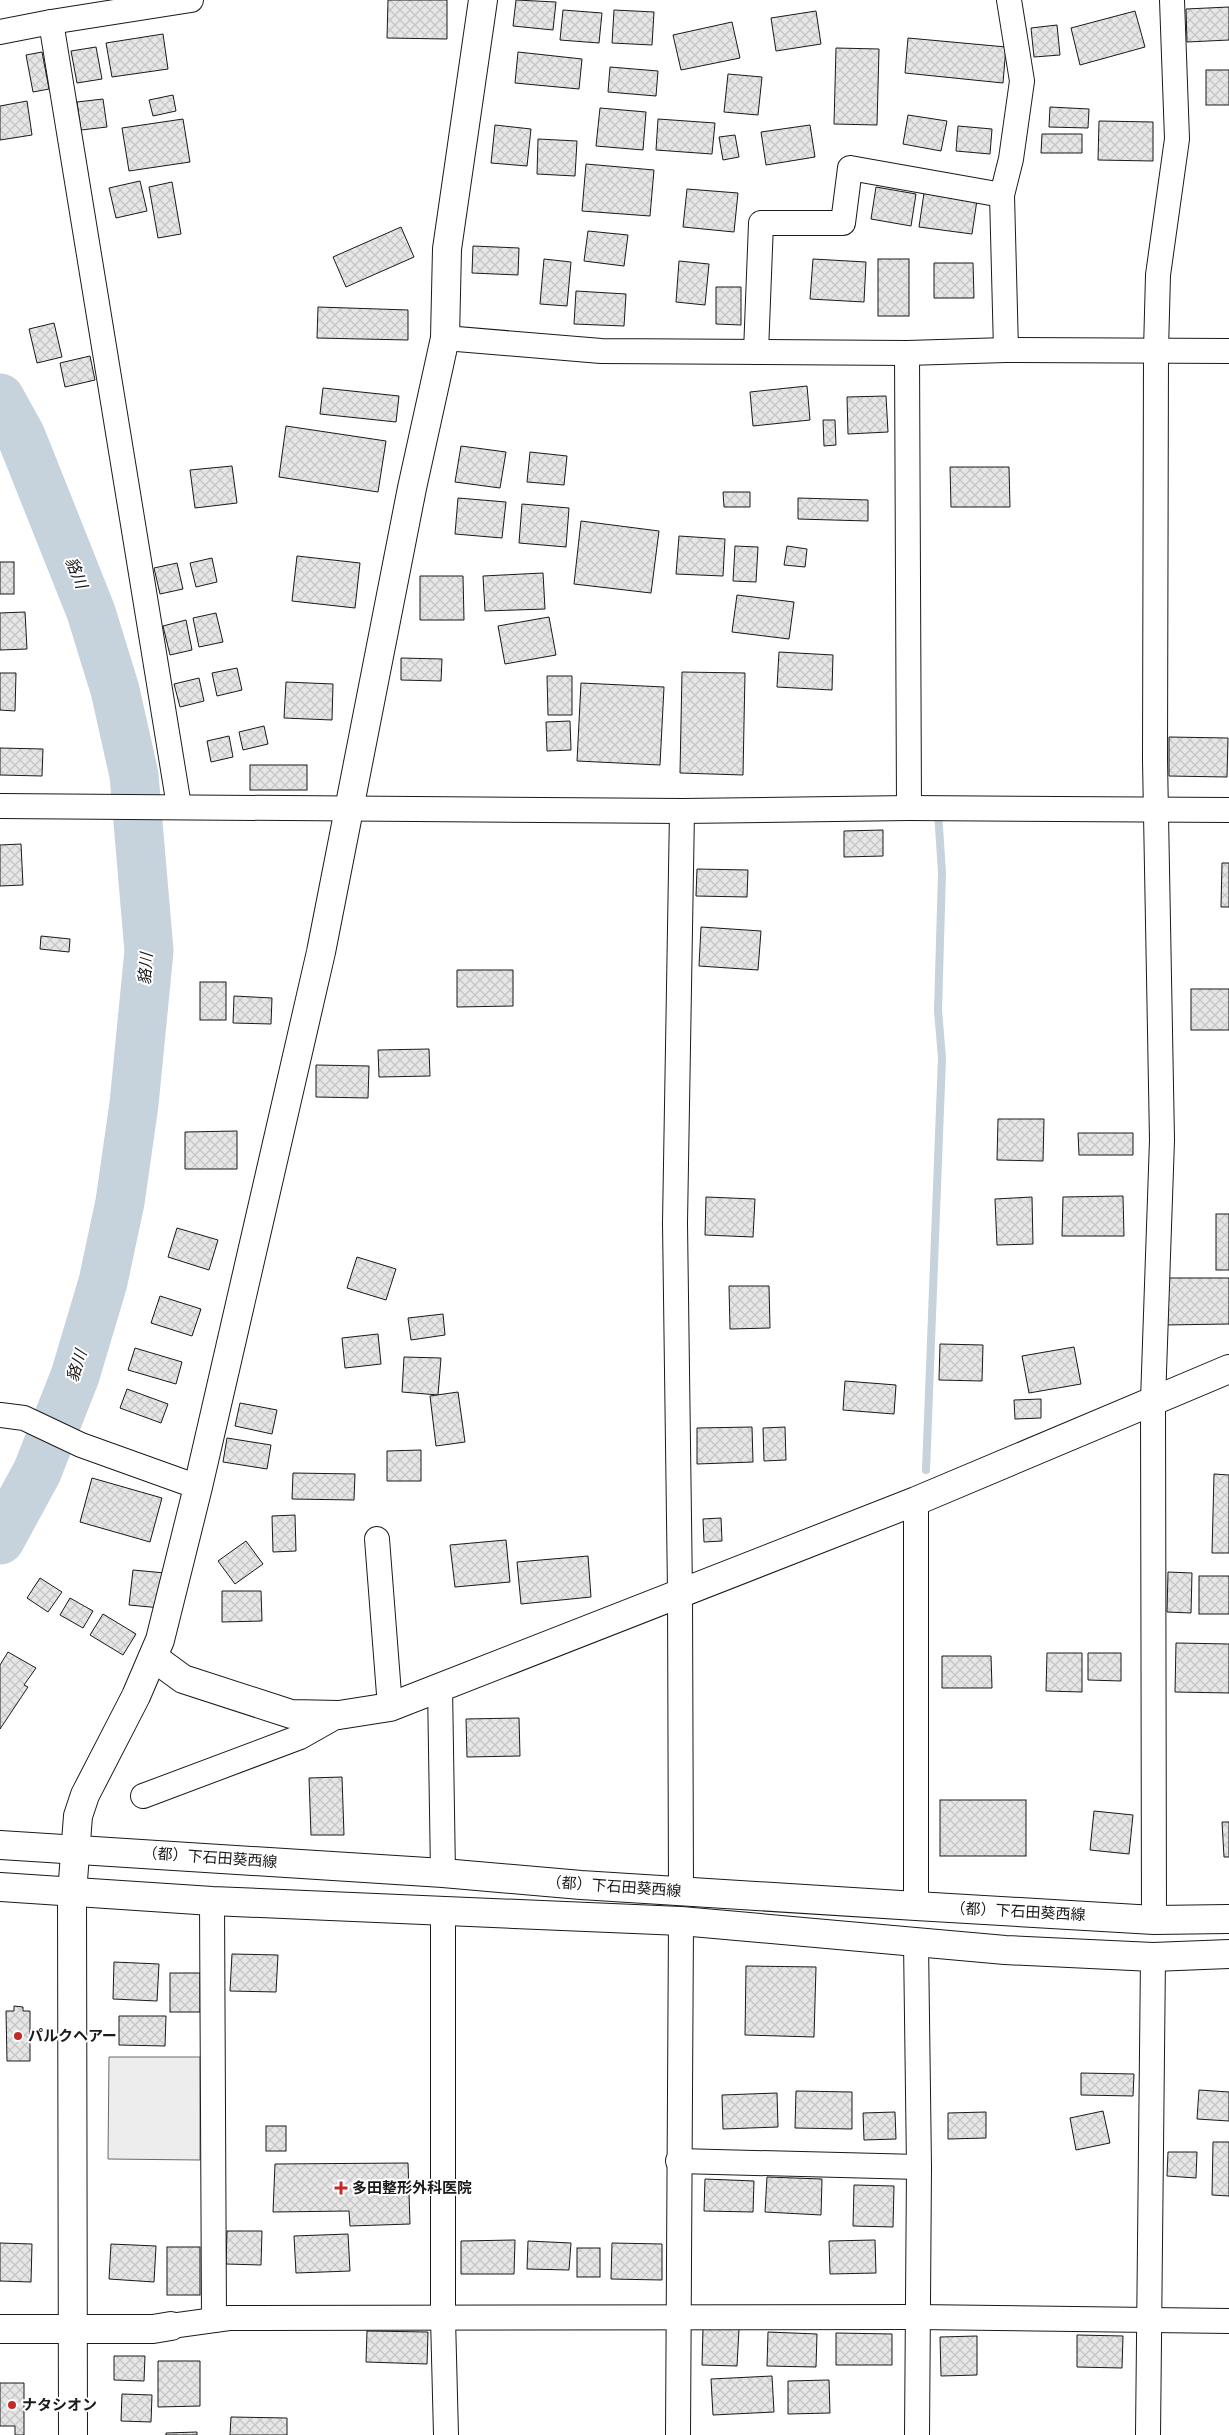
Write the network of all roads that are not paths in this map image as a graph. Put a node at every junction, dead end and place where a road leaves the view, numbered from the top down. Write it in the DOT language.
graph roads {
  1 [pos="191,0"];
  2 [pos="483,0"];
  3 [pos="1009,0"];
  4 [pos="1172,0"];
  5 [pos="51,22"];
  6 [pos="0,32"];
  7 [pos="1002,195"];
  8 [pos="445,338"];
  9 [pos="1006,350"];
  10 [pos="1156,350"];
  11 [pos="1229,351"];
  12 [pos="756,352"];
  13 [pos="907,353"];
  14 [pos="0,806"];
  15 [pos="172,806"];
  16 [pos="348,807"];
  17 [pos="909,808"];
  18 [pos="1156,808"];
  19 [pos="1229,810"];
  20 [pos="682,811"];
  21 [pos="1229,1369"];
  22 [pos="1153,1401"];
  23 [pos="0,1414"];
  24 [pos="198,1487"];
  25 [pos="916,1501"];
  26 [pos="377,1539"];
  27 [pos="680,1592"];
  28 [pos="153,1657"];
  29 [pos="440,1687"];
  30 [pos="390,1707"];
  31 [pos="339,1715"];
  32 [pos="143,1796"];
  33 [pos="0,1844"];
  34 [pos="74,1849"];
  35 [pos="443,1873"];
  36 [pos="0,1887"];
  37 [pos="681,1892"];
  38 [pos="72,1893"];
  39 [pos="212,1901"];
  40 [pos="916,1906"];
  41 [pos="443,1910"];
  42 [pos="1229,1919"];
  43 [pos="1154,1920"];
  44 [pos="681,1921"];
  45 [pos="916,1942"];
  46 [pos="1229,1954"];
  47 [pos="1153,1957"];
  48 [pos="678,2161"];
  49 [pos="919,2167"];
  50 [pos="916,2317"];
  51 [pos="443,2318"];
  52 [pos="678,2318"];
  53 [pos="214,2320"];
  54 [pos="1148,2320"];
  55 [pos="1229,2321"];
  56 [pos="171,2326"];
  57 [pos="0,2329"];
  58 [pos="74,2329"];
  59 [pos="73,2435"];
  60 [pos="446,2435"];
  61 [pos="678,2435"];
  62 [pos="916,2435"];
  63 [pos="1148,2435"];
  1 -- 5 [label="street"];
  2 -- 8 [label="street"];
  3 -- 7 [label="street"];
  4 -- 10 [label="street"];
  5 -- 6 [label="street"];
  5 -- 15 [label="street"];
  7 -- 9 [label="street"];
  7 -- 12 [label="street"];
  8 -- 12 [label="street"];
  8 -- 16 [label="street"];
  9 -- 10 [label="street"];
  9 -- 13 [label="street"];
  10 -- 11 [label="street"];
  10 -- 18 [label="street"];
  12 -- 13 [label="street"];
  13 -- 17 [label="street"];
  14 -- 15 [label="street"];
  15 -- 16 [label="street"];
  16 -- 20 [label="street"];
  16 -- 24 [label="street"];
  17 -- 18 [label="street"];
  17 -- 20 [label="street"];
  18 -- 19 [label="street"];
  18 -- 22 [label="street"];
  20 -- 27 [label="street"];
  21 -- 22 [label="street"];
  22 -- 25 [label="street"];
  22 -- 43 [label="street"];
  23 -- 24 [label="street"];
  24 -- 28 [label="street"];
  25 -- 27 [label="street"];
  25 -- 40 [label="street"];
  26 -- 30 [label="street"];
  27 -- 29 [label="street"];
  27 -- 37 [label="street"];
  28 -- 31 [label="street"];
  28 -- 34 [label="street"];
  29 -- 30 [label="street"];
  29 -- 35 [label="street"];
  30 -- 31 [label="street"];
  31 -- 32 [label="street"];
  33 -- 34 [label="street, （都）下石田葵西線"];
  34 -- 35 [label="street, （都）下石田葵西線"];
  34 -- 38 [label="street"];
  35 -- 37 [label="street, （都）下石田葵西線"];
  36 -- 38 [label="street, （都）下石田葵西線"];
  37 -- 40 [label="street, （都）下石田葵西線"];
  38 -- 39 [label="street, （都）下石田葵西線"];
  38 -- 58 [label="street"];
  39 -- 41 [label="street, （都）下石田葵西線"];
  39 -- 53 [label="street"];
  40 -- 43 [label="street, （都）下石田葵西線"];
  41 -- 44 [label="street, （都）下石田葵西線"];
  41 -- 51 [label="street"];
  42 -- 43 [label="street, （都）下石田葵西線"];
  44 -- 45 [label="street, （都）下石田葵西線"];
  44 -- 48 [label="street"];
  45 -- 47 [label="street, （都）下石田葵西線"];
  45 -- 49 [label="street"];
  46 -- 47 [label="street, （都）下石田葵西線"];
  47 -- 54 [label="street"];
  48 -- 49 [label="street"];
  48 -- 52 [label="street"];
  49 -- 50 [label="street"];
  50 -- 52 [label="street"];
  50 -- 54 [label="street"];
  50 -- 62 [label="street"];
  51 -- 52 [label="street"];
  51 -- 53 [label="street"];
  51 -- 60 [label="street"];
  52 -- 61 [label="street"];
  53 -- 56 [label="street"];
  54 -- 55 [label="street"];
  54 -- 63 [label="street"];
  56 -- 58 [label="street"];
  57 -- 58 [label="street"];
  58 -- 59 [label="street"];
}
